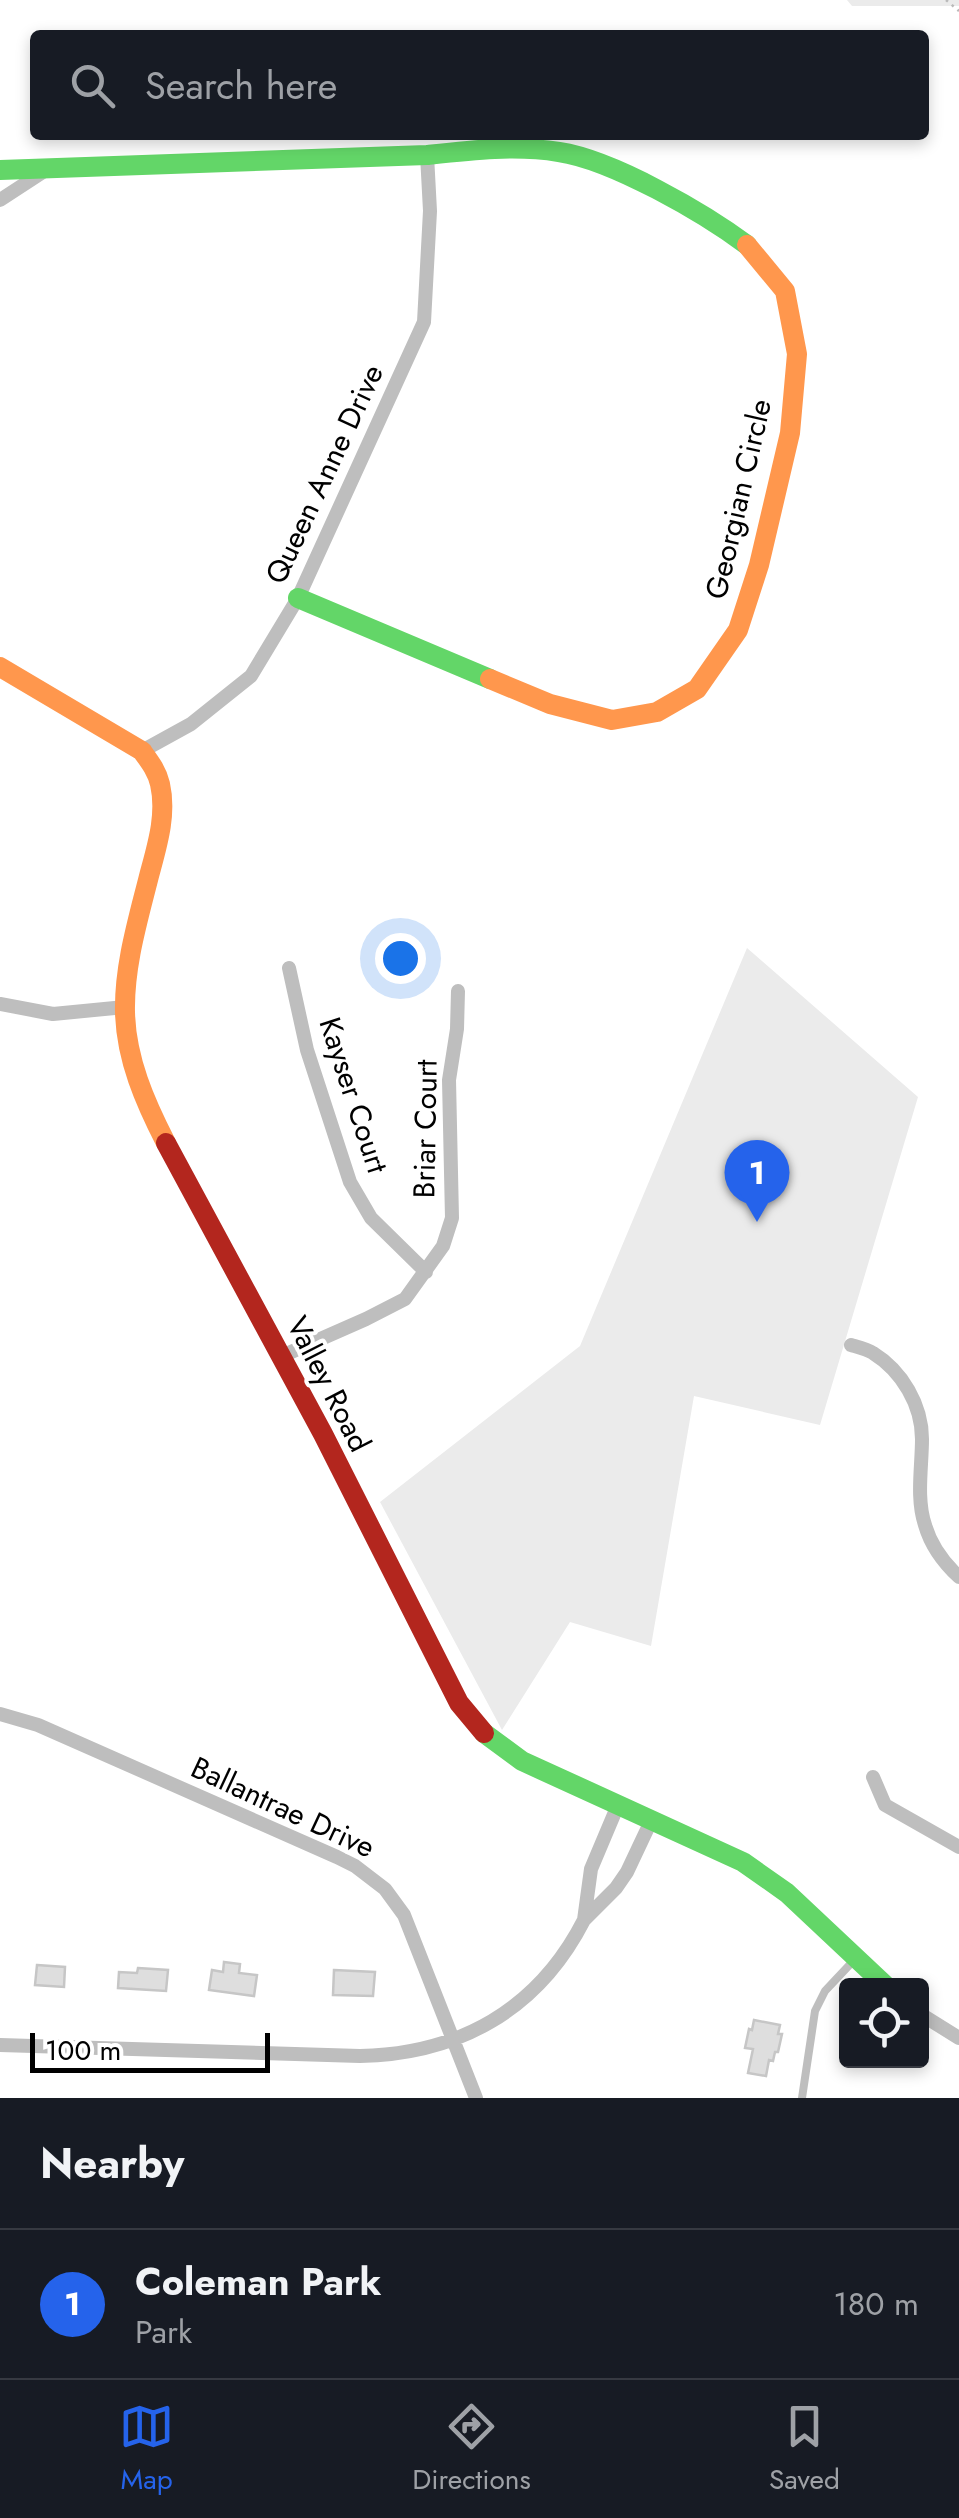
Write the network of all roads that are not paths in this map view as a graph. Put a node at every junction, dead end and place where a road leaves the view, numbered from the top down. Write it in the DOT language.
graph roads {
  1 [pos="427,154"];
  2 [pos="48,168"];
  3 [pos="0,170"];
  4 [pos="0,200"];
  5 [pos="298,598"];
  6 [pos="0,667"];
  7 [pos="142,751"];
  8 [pos="289,968"];
  9 [pos="458,991"];
  10 [pos="0,1004"];
  11 [pos="125,1008"];
  12 [pos="426,1272"];
  13 [pos="851,1345"];
  14 [pos="282,1356"];
  15 [pos="959,1578"];
  16 [pos="0,1714"];
  17 [pos="873,1777"];
  18 [pos="618,1805"];
  19 [pos="652,1819"];
  20 [pos="959,1847"];
  21 [pos="584,1920"];
  22 [pos="856,1958"];
  23 [pos="877,1978"];
  24 [pos="929,2019"];
  25 [pos="959,2038"];
  26 [pos="453,2040"];
  27 [pos="0,2045"];
  28 [pos="476,2098"];
  29 [pos="802,2098"];
  1 -- 2 [label="street, Georgian Circle"];
  1 -- 5 [label="street, Queen Anne Drive"];
  1 -- 5 [label="street, Georgian Circle"];
  2 -- 3 [label="street, Georgian Circle"];
  2 -- 4 [label="street"];
  5 -- 7 [label="street, Queen Anne Drive"];
  6 -- 7 [label="street"];
  7 -- 11 [label="street, Valley Road"];
  8 -- 12 [label="street, Kayser Court"];
  9 -- 12 [label="street, Briar Court"];
  10 -- 11 [label="street"];
  11 -- 14 [label="street, Valley Road"];
  12 -- 14 [label="street, Briar Court"];
  13 -- 15 [label="street"];
  14 -- 18 [label="street, Valley Road"];
  16 -- 26 [label="street, Ballantrae Drive"];
  17 -- 20 [label="street"];
  18 -- 19 [label="street, Valley Road"];
  18 -- 21 [label="street"];
  19 -- 21 [label="street"];
  19 -- 22 [label="street, Valley Road"];
  21 -- 26 [label="street"];
  22 -- 23 [label="street, Valley Road"];
  22 -- 29 [label="lane"];
  24 -- 25 [label="street"];
  26 -- 27 [label="street"];
  26 -- 28 [label="street, Ballantrae Drive"];
}
